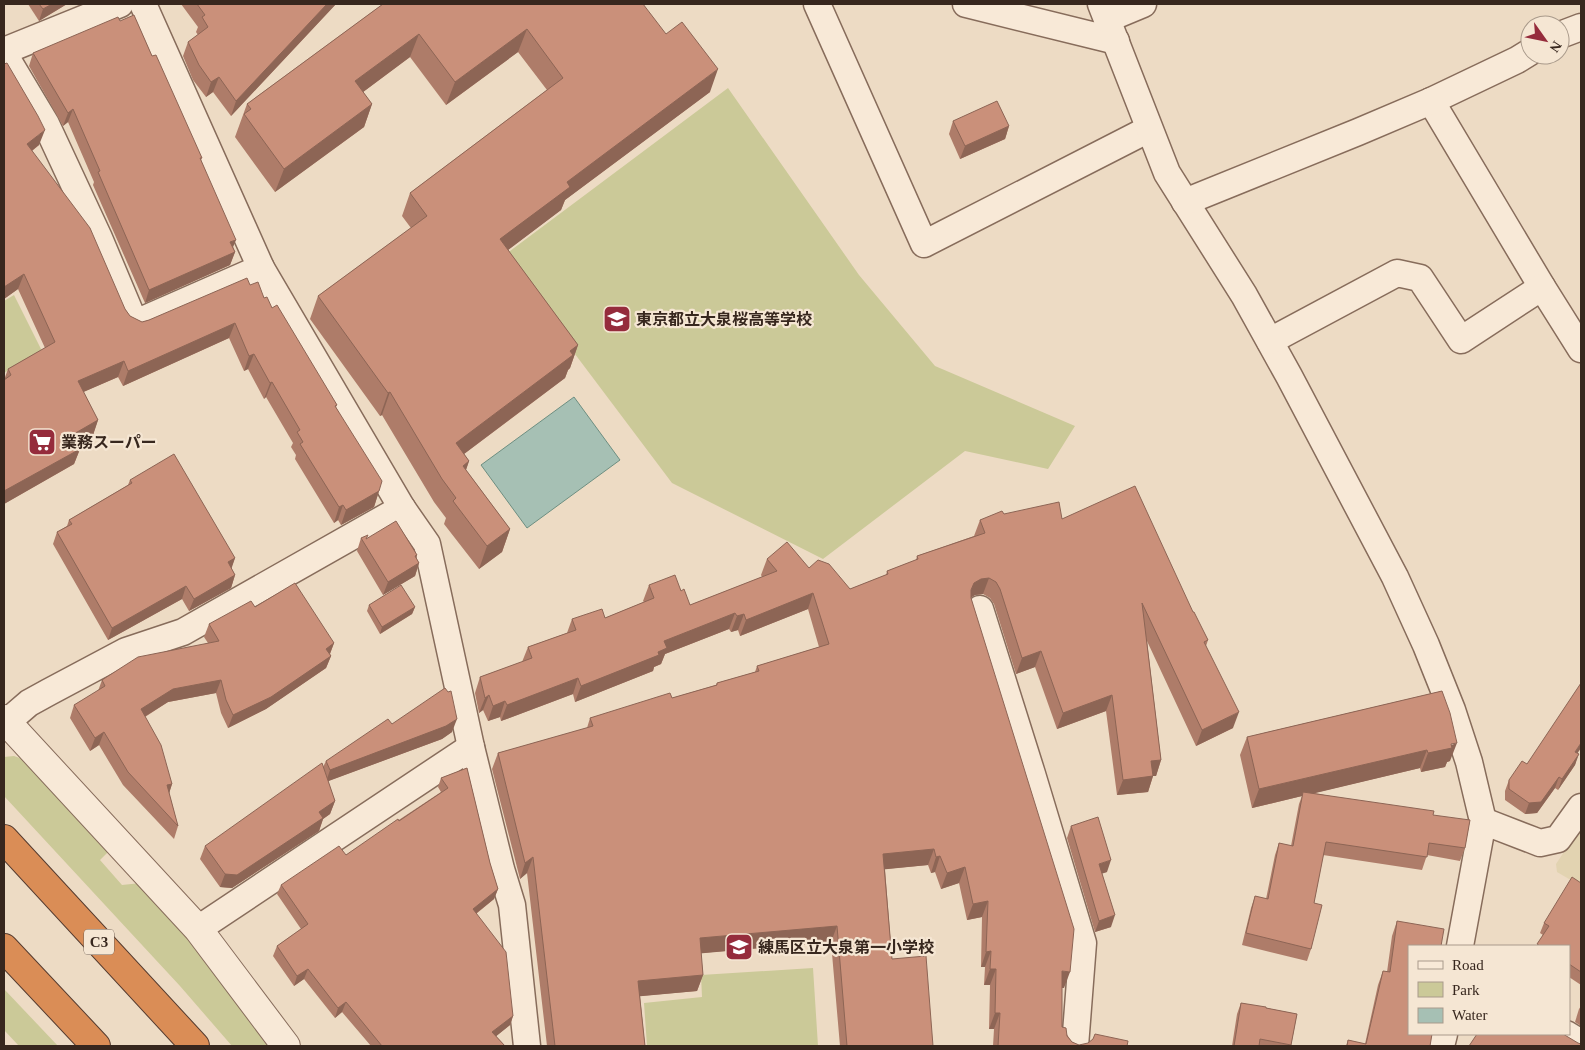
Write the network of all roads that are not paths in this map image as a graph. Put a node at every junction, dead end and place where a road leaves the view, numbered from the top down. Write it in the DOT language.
graph roads {
  1 [pos="120,4"];
  2 [pos="143,4"];
  3 [pos="817,4"];
  4 [pos="966,4"];
  5 [pos="1143,4"];
  6 [pos="1108,21"];
  7 [pos="4,52"];
  8 [pos="1520,58"];
  9 [pos="1431,101"];
  10 [pos="1149,129"];
  11 [pos="1185,202"];
  12 [pos="260,268"];
  13 [pos="1542,287"];
  14 [pos="1270,341"];
  15 [pos="1581,349"];
  16 [pos="402,508"];
  17 [pos="980,609"];
  18 [pos="5,722"];
  19 [pos="472,747"];
  20 [pos="1581,806"];
  21 [pos="1483,821"];
  22 [pos="4,839"];
  23 [pos="198,929"];
  24 [pos="1460,945"];
  25 [pos="4,948"];
  26 [pos="1568,1035"];
  27 [pos="1581,1043"];
  28 [pos="96,1046"];
  29 [pos="195,1046"];
  30 [pos="286,1046"];
  31 [pos="527,1046"];
  32 [pos="1075,1046"];
  1 -- 7 [label="street"];
  2 -- 12 [label="street"];
  3 -- 10 [label="street"];
  4 -- 6 [label="street"];
  5 -- 6 [label="street"];
  6 -- 10 [label="street"];
  7 -- 12 [label="street"];
  8 -- 9 [label="street"];
  9 -- 11 [label="street"];
  9 -- 13 [label="street"];
  10 -- 11 [label="street"];
  11 -- 14 [label="street"];
  12 -- 16 [label="street"];
  13 -- 14 [label="street"];
  13 -- 15 [label="street"];
  14 -- 21 [label="street"];
  16 -- 18 [label="street"];
  16 -- 19 [label="street"];
  17 -- 32 [label="street"];
  18 -- 23 [label="street"];
  19 -- 23 [label="street"];
  19 -- 31 [label="street"];
  20 -- 21 [label="street"];
  21 -- 24 [label="street"];
  22 -- 29 [label="highway, C3"];
  23 -- 30 [label="street"];
  25 -- 28 [label="highway"];
  26 -- 27 [label="street"];
}
